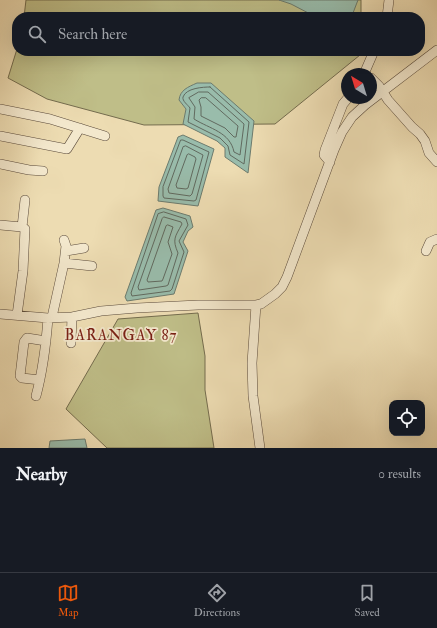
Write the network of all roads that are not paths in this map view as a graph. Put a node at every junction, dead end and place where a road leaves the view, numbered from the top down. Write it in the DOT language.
graph roads {
  1 [pos="389,0"];
  2 [pos="388,12"];
  3 [pos="436,55"];
  4 [pos="372,56"];
  5 [pos="368,68"];
  6 [pos="377,85"];
  7 [pos="383,91"];
  8 [pos="343,104"];
  9 [pos="0,109"];
  10 [pos="80,128"];
  11 [pos="0,136"];
  12 [pos="105,136"];
  13 [pos="67,148"];
  14 [pos="62,157"];
  15 [pos="330,162"];
  16 [pos="437,162"];
  17 [pos="0,164"];
  18 [pos="43,171"];
  19 [pos="26,200"];
  20 [pos="0,225"];
  21 [pos="22,226"];
  22 [pos="437,239"];
  23 [pos="64,240"];
  24 [pos="84,248"];
  25 [pos="66,251"];
  26 [pos="426,251"];
  27 [pos="64,263"];
  28 [pos="92,266"];
  29 [pos="256,305"];
  30 [pos="0,314"];
  31 [pos="17,315"];
  32 [pos="72,317"];
  33 [pos="50,318"];
  34 [pos="46,341"];
  35 [pos="71,343"];
  36 [pos="40,380"];
  37 [pos="36,396"];
  38 [pos="260,448"];
  1 -- 2 [label="street"];
  3 -- 7 [label="street"];
  4 -- 5 [label="street"];
  6 -- 7 [label="street"];
  7 -- 15 [label="street"];
  7 -- 16 [label="street"];
  8 -- 15 [label="street"];
  9 -- 10 [label="street"];
  10 -- 12 [label="street"];
  10 -- 13 [label="street"];
  11 -- 13 [label="street"];
  13 -- 14 [label="street"];
  15 -- 29 [label="street"];
  17 -- 18 [label="street"];
  19 -- 21 [label="street"];
  20 -- 21 [label="street"];
  21 -- 31 [label="street"];
  22 -- 26 [label="street"];
  23 -- 25 [label="street"];
  24 -- 25 [label="street"];
  25 -- 27 [label="street"];
  27 -- 28 [label="street"];
  27 -- 33 [label="street"];
  29 -- 32 [label="street"];
  29 -- 38 [label="street"];
  30 -- 31 [label="street"];
  31 -- 33 [label="street"];
  32 -- 33 [label="street"];
  32 -- 35 [label="street"];
  33 -- 34 [label="street"];
  34 -- 36 [label="street"];
  34 -- 36 [label="street"];
  36 -- 37 [label="street"];
}
